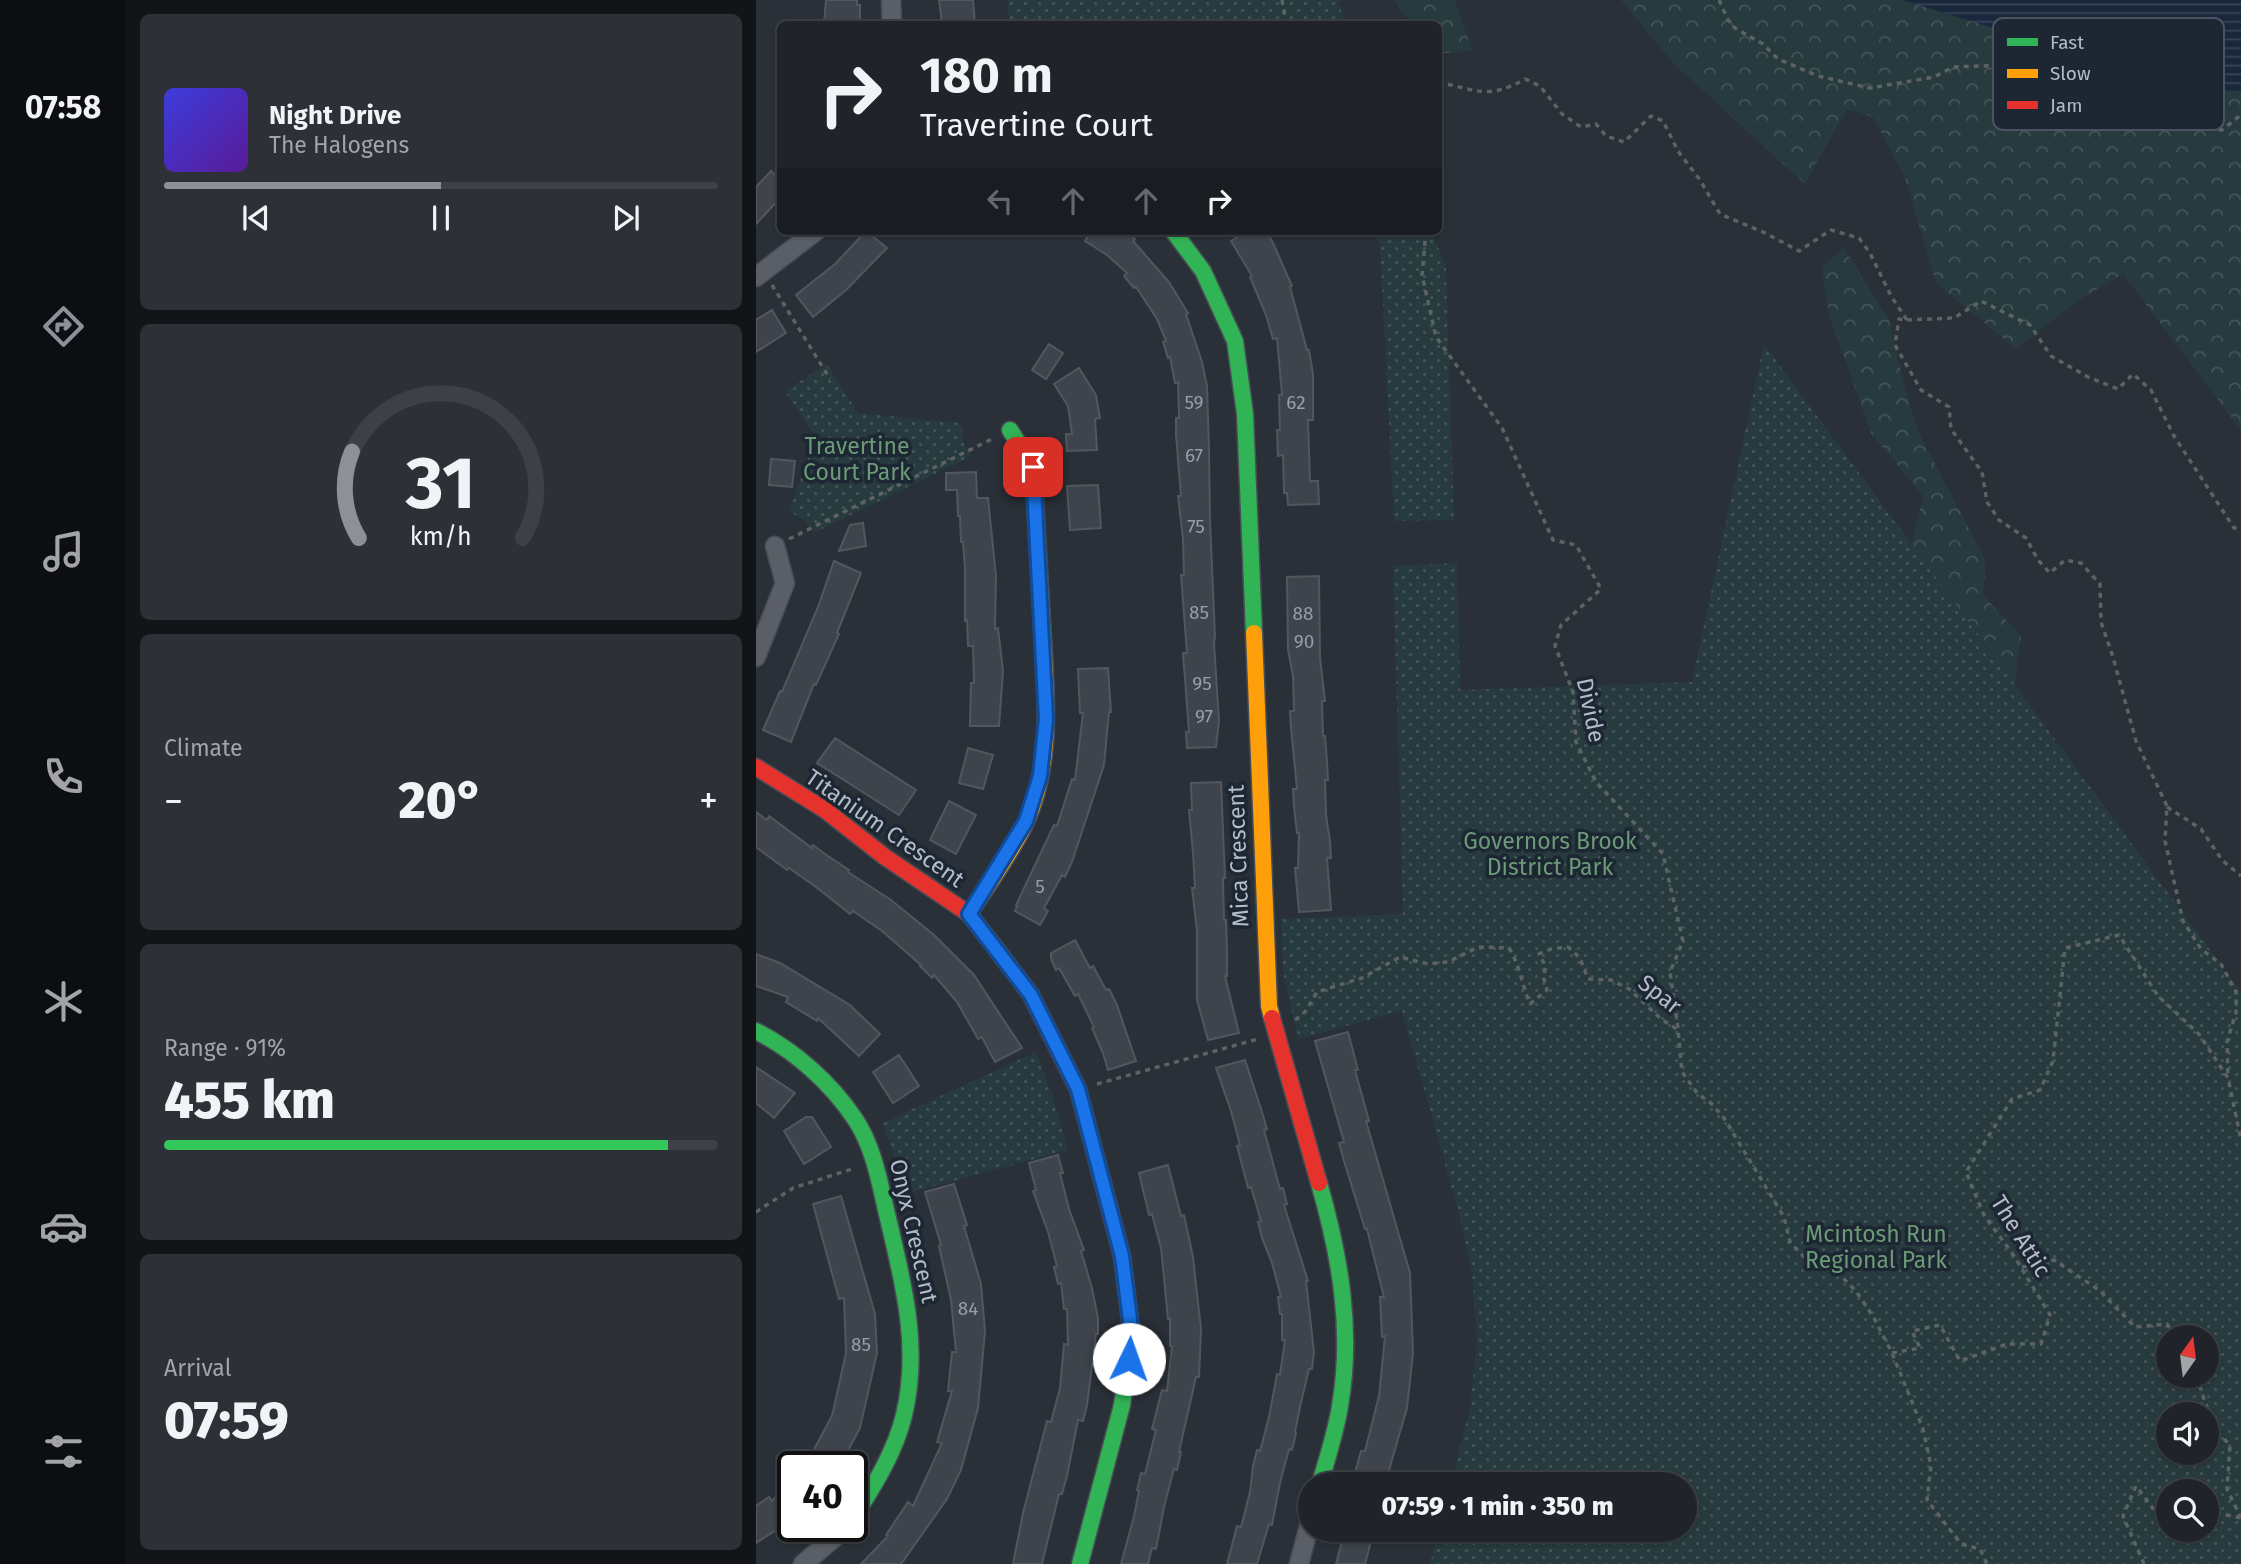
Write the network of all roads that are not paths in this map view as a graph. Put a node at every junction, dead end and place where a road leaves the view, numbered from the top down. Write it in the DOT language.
graph roads {
  1 [pos="891,0"];
  2 [pos="892,21"];
  3 [pos="811,235"];
  4 [pos="1176,235"];
  5 [pos="760,274"];
  6 [pos="1010,430"];
  7 [pos="775,546"];
  8 [pos="756,657"];
  9 [pos="756,767"];
  10 [pos="969,914"];
  11 [pos="756,1031"];
  12 [pos="1323,1472"];
  13 [pos="868,1494"];
  14 [pos="829,1542"];
  15 [pos="1305,1542"];
  16 [pos="803,1564"];
  17 [pos="1080,1564"];
  18 [pos="1299,1564"];
  1 -- 2 [label="street"];
  3 -- 5 [label="street"];
  4 -- 12 [label="street, Mica Crescent"];
  6 -- 10 [label="street"];
  7 -- 8 [label="street"];
  9 -- 10 [label="street, Titanium Crescent"];
  10 -- 17 [label="street, Titanium Crescent"];
  11 -- 13 [label="street, Onyx Crescent"];
  14 -- 16 [label="street"];
  15 -- 18 [label="street"];
}
